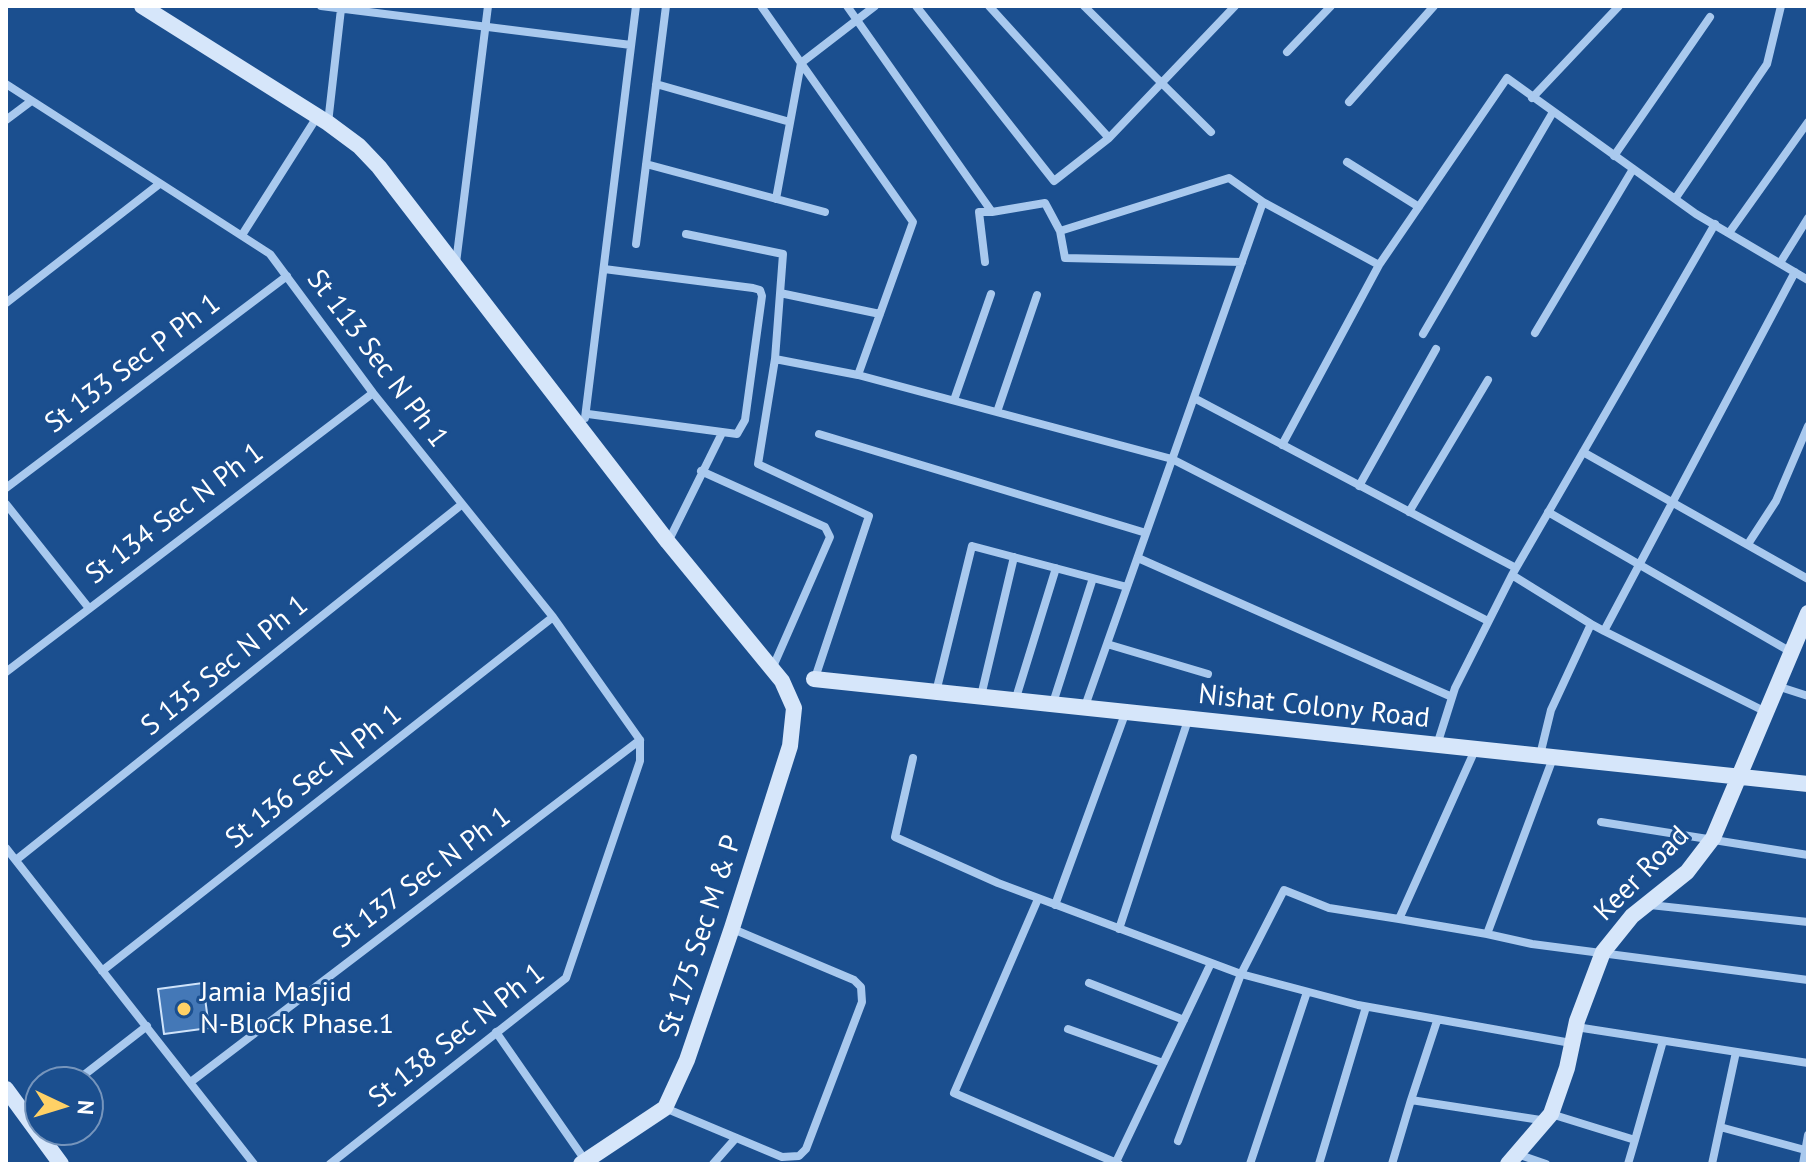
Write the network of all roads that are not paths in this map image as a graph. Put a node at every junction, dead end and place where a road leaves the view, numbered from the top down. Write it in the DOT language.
graph roads {
  1 [pos="142,6"];
  2 [pos="321,6"];
  3 [pos="488,6"];
  4 [pos="636,6"];
  5 [pos="666,6"];
  6 [pos="761,6"];
  7 [pos="847,6"];
  8 [pos="875,6"];
  9 [pos="916,6"];
  10 [pos="989,6"];
  11 [pos="1084,6"];
  12 [pos="1235,6"];
  13 [pos="1331,6"];
  14 [pos="1434,6"];
  15 [pos="1619,6"];
  16 [pos="1781,6"];
  17 [pos="341,9"];
  18 [pos="1710,17"];
  19 [pos="857,20"];
  20 [pos="485,26"];
  21 [pos="631,45"];
  22 [pos="1287,52"];
  23 [pos="801,63"];
  24 [pos="6,84"];
  25 [pos="656,84"];
  26 [pos="1160,85"];
  27 [pos="1532,98"];
  28 [pos="30,102"];
  29 [pos="1349,102"];
  30 [pos="1553,112"];
  31 [pos="6,120"];
  32 [pos="323,120"];
  33 [pos="790,122"];
  34 [pos="1808,122"];
  35 [pos="1211,132"];
  36 [pos="1109,138"];
  37 [pos="1614,156"];
  38 [pos="1347,162"];
  39 [pos="646,164"];
  40 [pos="1633,169"];
  41 [pos="158,185"];
  42 [pos="776,199"];
  43 [pos="1675,199"];
  44 [pos="1263,202"];
  45 [pos="1419,207"];
  46 [pos="825,212"];
  47 [pos="992,212"];
  48 [pos="1808,218"];
  49 [pos="1715,224"];
  50 [pos="1060,231"];
  51 [pos="1729,233"];
  52 [pos="686,234"];
  53 [pos="242,235"];
  54 [pos="636,244"];
  55 [pos="985,262"];
  56 [pos="1242,262"];
  57 [pos="1780,263"];
  58 [pos="456,264"];
  59 [pos="1379,265"];
  60 [pos="604,269"];
  61 [pos="1795,272"];
  62 [pos="287,276"];
  63 [pos="1808,280"];
  64 [pos="780,293"];
  65 [pos="991,294"];
  66 [pos="1037,295"];
  67 [pos="6,303"];
  68 [pos="880,314"];
  69 [pos="1535,333"];
  70 [pos="1423,334"];
  71 [pos="1436,349"];
  72 [pos="775,359"];
  73 [pos="858,375"];
  74 [pos="1488,380"];
  75 [pos="373,393"];
  76 [pos="1194,398"];
  77 [pos="954,400"];
  78 [pos="997,412"];
  79 [pos="583,421"];
  80 [pos="1808,426"];
  81 [pos="722,433"];
  82 [pos="819,434"];
  83 [pos="1282,445"];
  84 [pos="1583,452"];
  85 [pos="1172,459"];
  86 [pos="701,471"];
  87 [pos="1359,486"];
  88 [pos="6,488"];
  89 [pos="1674,501"];
  90 [pos="6,504"];
  91 [pos="461,505"];
  92 [pos="1409,512"];
  93 [pos="1548,512"];
  94 [pos="1146,533"];
  95 [pos="668,542"];
  96 [pos="1748,544"];
  97 [pos="1014,557"];
  98 [pos="1138,558"];
  99 [pos="1641,563"];
  100 [pos="1056,568"];
  101 [pos="1514,572"];
  102 [pos="1093,578"];
  103 [pos="1808,579"];
  104 [pos="1127,587"];
  105 [pos="88,607"];
  106 [pos="1808,615"];
  107 [pos="553,617"];
  108 [pos="1488,621"];
  109 [pos="1591,624"];
  110 [pos="1604,631"];
  111 [pos="1107,644"];
  112 [pos="1791,652"];
  113 [pos="6,672"];
  114 [pos="1208,674"];
  115 [pos="777,675"];
  116 [pos="814,679"];
  117 [pos="1777,686"];
  118 [pos="936,694"];
  119 [pos="1808,696"];
  120 [pos="1452,697"];
  121 [pos="980,699"];
  122 [pos="1015,703"];
  123 [pos="1052,706"];
  124 [pos="1084,710"];
  125 [pos="1766,712"];
  126 [pos="1125,714"];
  127 [pos="1188,720"];
  128 [pos="640,740"];
  129 [pos="1437,746"];
  130 [pos="1475,750"];
  131 [pos="913,758"];
  132 [pos="1546,758"];
  133 [pos="1738,776"];
  134 [pos="1808,784"];
  135 [pos="1601,822"];
  136 [pos="1713,838"];
  137 [pos="6,848"];
  138 [pos="1808,855"];
  139 [pos="16,860"];
  140 [pos="1038,899"];
  141 [pos="1647,904"];
  142 [pos="1055,905"];
  143 [pos="1399,919"];
  144 [pos="1808,922"];
  145 [pos="732,928"];
  146 [pos="1119,929"];
  147 [pos="1487,934"];
  148 [pos="1603,952"];
  149 [pos="1211,963"];
  150 [pos="102,971"];
  151 [pos="1241,974"];
  152 [pos="1808,980"];
  153 [pos="1089,983"];
  154 [pos="1307,992"];
  155 [pos="1366,1007"];
  156 [pos="1184,1020"];
  157 [pos="1437,1021"];
  158 [pos="147,1026"];
  159 [pos="1068,1029"];
  160 [pos="496,1032"];
  161 [pos="1574,1035"];
  162 [pos="1663,1041"];
  163 [pos="1736,1052"];
  164 [pos="1163,1063"];
  165 [pos="1808,1063"];
  166 [pos="96,1066"];
  167 [pos="192,1081"];
  168 [pos="6,1089"];
  169 [pos="1411,1100"];
  170 [pos="24,1104"];
  171 [pos="665,1108"];
  172 [pos="1549,1118"];
  173 [pos="1720,1127"];
  174 [pos="1808,1135"];
  175 [pos="735,1139"];
  176 [pos="1635,1140"];
  177 [pos="1178,1141"];
  178 [pos="51,1146"];
  179 [pos="1805,1150"];
  180 [pos="1513,1159"];
  181 [pos="585,1163"];
  182 [pos="61,1164"];
  183 [pos="254,1164"];
  184 [pos="330,1164"];
  185 [pos="713,1164"];
  186 [pos="1117,1164"];
  187 [pos="1250,1164"];
  188 [pos="1319,1164"];
  189 [pos="1392,1164"];
  190 [pos="1546,1164"];
  191 [pos="1628,1164"];
  192 [pos="1712,1164"];
  193 [pos="1803,1164"];
  1 -- 32 [label="street"];
  2 -- 17 [label="street"];
  3 -- 20 [label="street"];
  4 -- 21 [label="street"];
  5 -- 25 [label="street"];
  6 -- 23 [label="street"];
  7 -- 19 [label="street"];
  8 -- 19 [label="street"];
  9 -- 36 [label="street"];
  10 -- 36 [label="street"];
  11 -- 26 [label="street"];
  12 -- 26 [label="street"];
  13 -- 22 [label="street"];
  14 -- 29 [label="street"];
  15 -- 27 [label="street"];
  16 -- 43 [label="street"];
  17 -- 20 [label="street"];
  17 -- 32 [label="street"];
  18 -- 37 [label="street"];
  19 -- 23 [label="street"];
  19 -- 47 [label="street"];
  20 -- 21 [label="street"];
  20 -- 58 [label="street"];
  21 -- 60 [label="street"];
  23 -- 33 [label="street"];
  23 -- 68 [label="street"];
  24 -- 28 [label="street, St 113 Sec N Ph 1"];
  25 -- 33 [label="street"];
  25 -- 39 [label="street"];
  26 -- 35 [label="street"];
  26 -- 36 [label="street"];
  27 -- 30 [label="street"];
  27 -- 45 [label="street"];
  28 -- 31 [label="street"];
  28 -- 41 [label="street, St 113 Sec N Ph 1"];
  30 -- 37 [label="street"];
  30 -- 70 [label="street"];
  32 -- 53 [label="street"];
  32 -- 58 [label="street"];
  33 -- 42 [label="street"];
  34 -- 51 [label="street"];
  37 -- 40 [label="street"];
  38 -- 45 [label="street"];
  39 -- 42 [label="street"];
  39 -- 54 [label="street"];
  40 -- 43 [label="street"];
  40 -- 69 [label="street"];
  41 -- 53 [label="street, St 113 Sec N Ph 1"];
  41 -- 67 [label="street"];
  42 -- 46 [label="street"];
  43 -- 49 [label="street"];
  44 -- 50 [label="street"];
  44 -- 56 [label="street"];
  44 -- 59 [label="street"];
  45 -- 59 [label="street"];
  47 -- 50 [label="street"];
  47 -- 55 [label="street"];
  48 -- 57 [label="street"];
  49 -- 51 [label="street"];
  49 -- 84 [label="street"];
  50 -- 56 [label="street"];
  51 -- 57 [label="street"];
  52 -- 64 [label="street"];
  53 -- 62 [label="street, St 113 Sec N Ph 1"];
  56 -- 76 [label="street"];
  57 -- 61 [label="street"];
  58 -- 79 [label="street"];
  59 -- 83 [label="street"];
  60 -- 79 [label="street"];
  60 -- 81 [label="street"];
  61 -- 63 [label="street"];
  61 -- 89 [label="street"];
  62 -- 75 [label="street, St 113 Sec N Ph 1"];
  62 -- 88 [label="street, St 133 Sec P Ph 1"];
  64 -- 68 [label="street"];
  64 -- 72 [label="street"];
  65 -- 77 [label="street"];
  66 -- 78 [label="street"];
  68 -- 73 [label="street"];
  71 -- 87 [label="street"];
  72 -- 73 [label="street"];
  72 -- 116 [label="street"];
  73 -- 77 [label="street"];
  74 -- 92 [label="street"];
  75 -- 91 [label="street, St 113 Sec N Ph 1"];
  75 -- 105 [label="street, St 134 Sec N Ph 1"];
  76 -- 83 [label="street"];
  76 -- 85 [label="street"];
  77 -- 78 [label="street"];
  78 -- 85 [label="street"];
  79 -- 81 [label="street"];
  79 -- 95 [label="street"];
  80 -- 96 [label="street"];
  81 -- 86 [label="street"];
  82 -- 94 [label="street"];
  83 -- 87 [label="street"];
  84 -- 89 [label="street"];
  84 -- 93 [label="street"];
  85 -- 94 [label="street"];
  85 -- 108 [label="street"];
  86 -- 95 [label="street"];
  86 -- 115 [label="street"];
  87 -- 92 [label="street"];
  89 -- 96 [label="street"];
  89 -- 99 [label="street"];
  90 -- 105 [label="street"];
  91 -- 107 [label="street, St 113 Sec N Ph 1"];
  91 -- 139 [label="street, S 135 Sec N Ph 1"];
  92 -- 101 [label="street"];
  93 -- 99 [label="street"];
  93 -- 101 [label="street"];
  94 -- 98 [label="street"];
  95 -- 115 [label="street"];
  96 -- 103 [label="street"];
  97 -- 100 [label="street"];
  97 -- 118 [label="street"];
  97 -- 121 [label="street"];
  98 -- 104 [label="street"];
  98 -- 120 [label="street"];
  99 -- 110 [label="street"];
  99 -- 112 [label="street"];
  100 -- 102 [label="street"];
  100 -- 122 [label="street"];
  101 -- 108 [label="street"];
  101 -- 109 [label="street"];
  102 -- 104 [label="street"];
  102 -- 123 [label="street"];
  104 -- 111 [label="street"];
  105 -- 113 [label="street, St 134 Sec N Ph 1"];
  106 -- 112 [label="street, Keer Road"];
  107 -- 128 [label="street, St 113 Sec N Ph 1"];
  107 -- 150 [label="street, St 136 Sec N Ph 1"];
  108 -- 120 [label="street"];
  109 -- 110 [label="street"];
  109 -- 132 [label="street"];
  110 -- 125 [label="street"];
  111 -- 114 [label="street"];
  111 -- 124 [label="street"];
  112 -- 117 [label="street, Keer Road"];
  115 -- 145 [label="street, St 175 Sec M & P"];
  116 -- 118 [label="street, Nishat Colony Road"];
  117 -- 119 [label="street"];
  117 -- 125 [label="street, Keer Road"];
  118 -- 121 [label="street, Nishat Colony Road"];
  120 -- 129 [label="street"];
  121 -- 122 [label="street, Nishat Colony Road"];
  122 -- 123 [label="street, Nishat Colony Road"];
  123 -- 124 [label="street, Nishat Colony Road"];
  124 -- 126 [label="street, Nishat Colony Road"];
  125 -- 133 [label="street, Keer Road"];
  126 -- 127 [label="street, Nishat Colony Road"];
  126 -- 142 [label="street"];
  127 -- 129 [label="street, Nishat Colony Road"];
  127 -- 146 [label="street"];
  128 -- 160 [label="street, St 138 Sec N Ph 1"];
  128 -- 167 [label="street, St 137 Sec N Ph 1"];
  129 -- 130 [label="street, Nishat Colony Road"];
  130 -- 132 [label="street, Nishat Colony Road"];
  130 -- 143 [label="street"];
  131 -- 140 [label="street"];
  132 -- 133 [label="street, Nishat Colony Road"];
  132 -- 147 [label="street"];
  133 -- 134 [label="street, Nishat Colony Road"];
  133 -- 136 [label="street, Keer Road"];
  135 -- 136 [label="street"];
  136 -- 138 [label="street"];
  136 -- 141 [label="street, Keer Road"];
  137 -- 139 [label="street"];
  139 -- 150 [label="street"];
  140 -- 142 [label="street"];
  140 -- 186 [label="street"];
  141 -- 144 [label="street"];
  141 -- 148 [label="street, Keer Road"];
  142 -- 146 [label="street"];
  143 -- 147 [label="street"];
  143 -- 151 [label="street"];
  145 -- 171 [label="street, St 175 Sec M & P"];
  145 -- 175 [label="street"];
  146 -- 149 [label="street"];
  147 -- 148 [label="street"];
  148 -- 152 [label="street"];
  148 -- 161 [label="street, Keer Road"];
  149 -- 151 [label="street"];
  149 -- 156 [label="street"];
  150 -- 158 [label="street"];
  151 -- 154 [label="street"];
  151 -- 177 [label="street"];
  153 -- 156 [label="street"];
  154 -- 155 [label="street"];
  154 -- 187 [label="street"];
  155 -- 157 [label="street"];
  155 -- 188 [label="street"];
  156 -- 164 [label="street"];
  157 -- 161 [label="street"];
  157 -- 169 [label="street"];
  158 -- 166 [label="street"];
  158 -- 167 [label="street"];
  159 -- 164 [label="street"];
  160 -- 181 [label="street"];
  160 -- 184 [label="street, St 138 Sec N Ph 1"];
  161 -- 162 [label="street"];
  161 -- 172 [label="street, Keer Road"];
  162 -- 163 [label="street"];
  162 -- 176 [label="street"];
  163 -- 165 [label="street"];
  163 -- 173 [label="street"];
  164 -- 186 [label="street"];
  167 -- 183 [label="street"];
  168 -- 170 [label="street"];
  169 -- 172 [label="street"];
  169 -- 189 [label="street"];
  171 -- 175 [label="street"];
  171 -- 181 [label="street"];
  172 -- 176 [label="street"];
  172 -- 180 [label="street, Keer Road"];
  173 -- 179 [label="street"];
  173 -- 192 [label="street"];
  174 -- 179 [label="street"];
  175 -- 185 [label="street"];
  176 -- 191 [label="street"];
  178 -- 182 [label="street"];
  179 -- 193 [label="street"];
  180 -- 190 [label="street"];
}
